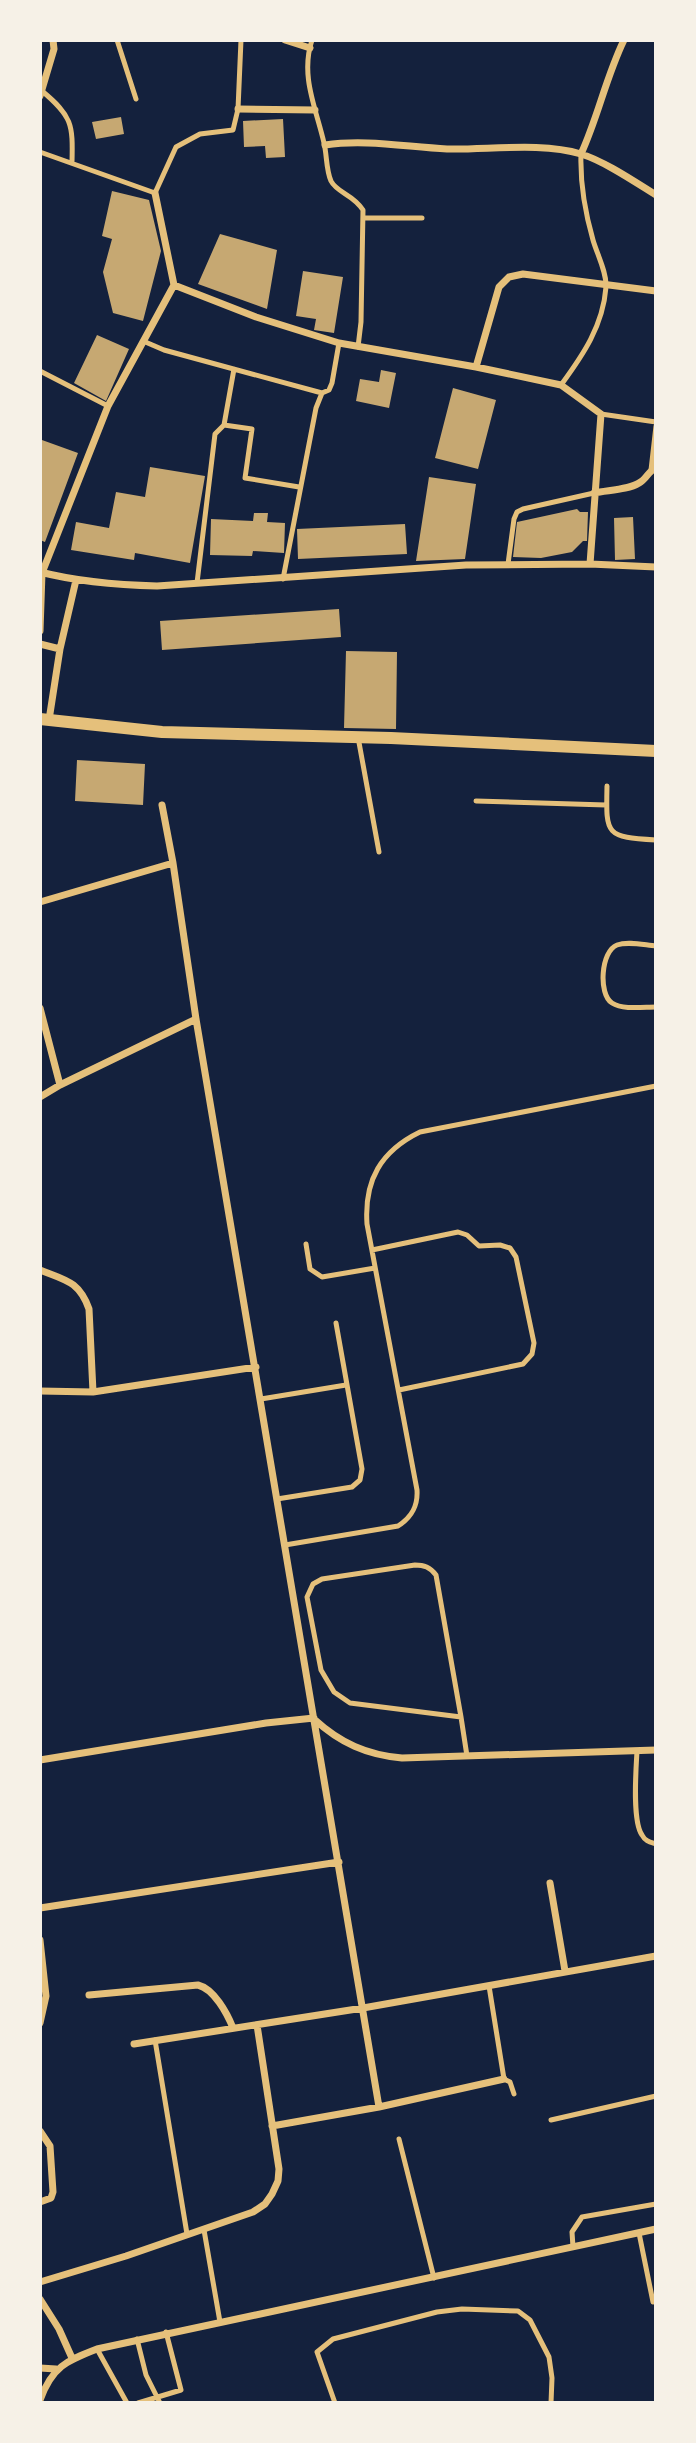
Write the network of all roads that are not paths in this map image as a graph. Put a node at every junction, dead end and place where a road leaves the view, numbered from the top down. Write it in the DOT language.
graph roads {
  1 [pos="53,40"];
  2 [pos="117,40"];
  3 [pos="242,40"];
  4 [pos="285,40"];
  5 [pos="624,40"];
  6 [pos="311,44"];
  7 [pos="41,94"];
  8 [pos="136,99"];
  9 [pos="238,109"];
  10 [pos="315,110"];
  11 [pos="325,145"];
  12 [pos="40,152"];
  13 [pos="581,154"];
  14 [pos="72,162"];
  15 [pos="155,193"];
  16 [pos="656,195"];
  17 [pos="363,218"];
  18 [pos="422,218"];
  19 [pos="174,285"];
  20 [pos="606,285"];
  21 [pos="656,292"];
  22 [pos="144,341"];
  23 [pos="339,343"];
  24 [pos="358,347"];
  25 [pos="476,367"];
  26 [pos="234,369"];
  27 [pos="40,371"];
  28 [pos="561,385"];
  29 [pos="322,393"];
  30 [pos="108,406"];
  31 [pos="601,414"];
  32 [pos="656,424"];
  33 [pos="224,425"];
  34 [pos="653,469"];
  35 [pos="299,487"];
  36 [pos="594,493"];
  37 [pos="508,564"];
  38 [pos="590,564"];
  39 [pos="656,567"];
  40 [pos="41,573"];
  41 [pos="283,579"];
  42 [pos="76,580"];
  43 [pos="197,583"];
  44 [pos="40,631"];
  45 [pos="40,644"];
  46 [pos="60,649"];
  47 [pos="45,719"];
  48 [pos="358,737"];
  49 [pos="656,751"];
  50 [pos="607,786"];
  51 [pos="476,801"];
  52 [pos="606,804"];
  53 [pos="162,805"];
  54 [pos="656,840"];
  55 [pos="379,852"];
  56 [pos="173,863"];
  57 [pos="40,901"];
  58 [pos="656,946"];
  59 [pos="656,1007"];
  60 [pos="40,1008"];
  61 [pos="196,1019"];
  62 [pos="60,1085"];
  63 [pos="656,1086"];
  64 [pos="40,1097"];
  65 [pos="306,1244"];
  66 [pos="372,1250"];
  67 [pos="376,1268"];
  68 [pos="40,1270"];
  69 [pos="336,1323"];
  70 [pos="256,1367"];
  71 [pos="346,1385"];
  72 [pos="399,1390"];
  73 [pos="40,1391"];
  74 [pos="93,1392"];
  75 [pos="261,1399"];
  76 [pos="277,1499"];
  77 [pos="285,1545"];
  78 [pos="461,1717"];
  79 [pos="313,1718"];
  80 [pos="656,1750"];
  81 [pos="637,1751"];
  82 [pos="467,1756"];
  83 [pos="40,1760"];
  84 [pos="656,1844"];
  85 [pos="338,1862"];
  86 [pos="550,1883"];
  87 [pos="40,1908"];
  88 [pos="40,1940"];
  89 [pos="656,1956"];
  90 [pos="565,1971"];
  91 [pos="489,1986"];
  92 [pos="89,1995"];
  93 [pos="363,2008"];
  94 [pos="40,2023"];
  95 [pos="257,2025"];
  96 [pos="233,2028"];
  97 [pos="155,2040"];
  98 [pos="134,2044"];
  99 [pos="504,2079"];
  100 [pos="514,2095"];
  101 [pos="656,2096"];
  102 [pos="379,2107"];
  103 [pos="551,2120"];
  104 [pos="272,2126"];
  105 [pos="40,2131"];
  106 [pos="399,2139"];
  107 [pos="40,2202"];
  108 [pos="656,2204"];
  109 [pos="656,2229"];
  110 [pos="204,2230"];
  111 [pos="639,2233"];
  112 [pos="187,2234"];
  113 [pos="573,2247"];
  114 [pos="433,2278"];
  115 [pos="40,2282"];
  116 [pos="40,2299"];
  117 [pos="653,2302"];
  118 [pos="220,2322"];
  119 [pos="166,2332"];
  120 [pos="137,2339"];
  121 [pos="97,2348"];
  122 [pos="72,2358"];
  123 [pos="40,2368"];
  124 [pos="56,2369"];
  125 [pos="40,2400"];
  126 [pos="158,2400"];
  127 [pos="127,2403"];
  128 [pos="138,2403"];
  129 [pos="335,2403"];
  130 [pos="551,2403"];
  1 -- 7 [label="street"];
  2 -- 8 [label="lane"];
  3 -- 9 [label="lane"];
  4 -- 6 [label="street"];
  5 -- 13 [label="street"];
  6 -- 10 [label="lane"];
  7 -- 14 [label="lane"];
  9 -- 10 [label="street"];
  9 -- 15 [label="lane"];
  10 -- 11 [label="lane"];
  11 -- 13 [label="street"];
  11 -- 17 [label="lane"];
  12 -- 14 [label="lane"];
  13 -- 16 [label="street"];
  13 -- 20 [label="lane"];
  14 -- 15 [label="lane"];
  15 -- 19 [label="street"];
  17 -- 18 [label="lane"];
  17 -- 24 [label="lane"];
  19 -- 22 [label="street"];
  19 -- 23 [label="street"];
  20 -- 21 [label="street"];
  20 -- 25 [label="street"];
  20 -- 28 [label="lane"];
  22 -- 26 [label="lane"];
  22 -- 30 [label="street"];
  23 -- 24 [label="street"];
  23 -- 29 [label="lane"];
  24 -- 25 [label="street"];
  25 -- 28 [label="street"];
  26 -- 29 [label="lane"];
  26 -- 33 [label="lane"];
  27 -- 30 [label="lane"];
  28 -- 31 [label="street"];
  29 -- 35 [label="lane"];
  30 -- 40 [label="street"];
  31 -- 32 [label="lane"];
  31 -- 36 [label="street"];
  32 -- 34 [label="lane"];
  33 -- 35 [label="lane"];
  33 -- 43 [label="lane"];
  34 -- 36 [label="street"];
  35 -- 41 [label="lane"];
  36 -- 37 [label="lane"];
  36 -- 38 [label="street"];
  37 -- 38 [label="street"];
  37 -- 41 [label="street"];
  38 -- 39 [label="street"];
  40 -- 42 [label="street"];
  40 -- 44 [label="street"];
  41 -- 43 [label="street"];
  42 -- 43 [label="street"];
  42 -- 46 [label="street"];
  45 -- 46 [label="street"];
  46 -- 47 [label="street"];
  47 -- 48 [label="street"];
  48 -- 49 [label="street"];
  48 -- 55 [label="lane"];
  50 -- 52 [label="lane"];
  51 -- 52 [label="lane"];
  52 -- 54 [label="lane"];
  53 -- 56 [label="street"];
  56 -- 57 [label="street"];
  56 -- 61 [label="street"];
  58 -- 59 [label="lane"];
  60 -- 62 [label="street"];
  61 -- 62 [label="street"];
  61 -- 70 [label="street"];
  62 -- 64 [label="street"];
  63 -- 66 [label="lane"];
  65 -- 67 [label="lane"];
  66 -- 67 [label="lane"];
  66 -- 72 [label="lane"];
  67 -- 72 [label="lane"];
  68 -- 74 [label="street"];
  69 -- 71 [label="lane"];
  70 -- 74 [label="street"];
  70 -- 75 [label="street"];
  71 -- 75 [label="lane"];
  71 -- 76 [label="lane"];
  72 -- 77 [label="lane"];
  73 -- 74 [label="street"];
  75 -- 76 [label="street"];
  76 -- 77 [label="street"];
  77 -- 79 [label="street"];
  78 -- 78 [label="lane"];
  78 -- 82 [label="lane"];
  79 -- 82 [label="street"];
  79 -- 83 [label="street"];
  79 -- 85 [label="street"];
  80 -- 81 [label="street"];
  81 -- 82 [label="street"];
  81 -- 84 [label="lane"];
  85 -- 87 [label="street"];
  85 -- 93 [label="street"];
  86 -- 90 [label="street"];
  88 -- 94 [label="street"];
  89 -- 90 [label="street"];
  90 -- 91 [label="street"];
  91 -- 93 [label="street"];
  91 -- 99 [label="lane"];
  92 -- 96 [label="street"];
  93 -- 95 [label="street"];
  93 -- 102 [label="street"];
  95 -- 96 [label="street"];
  95 -- 104 [label="street"];
  96 -- 97 [label="street"];
  97 -- 98 [label="street"];
  97 -- 112 [label="lane"];
  99 -- 100 [label="lane"];
  99 -- 102 [label="street"];
  101 -- 103 [label="lane"];
  102 -- 104 [label="street"];
  104 -- 110 [label="street"];
  105 -- 107 [label="street"];
  106 -- 114 [label="lane"];
  108 -- 113 [label="lane"];
  109 -- 111 [label="street"];
  110 -- 112 [label="street"];
  110 -- 118 [label="lane"];
  111 -- 113 [label="street"];
  111 -- 117 [label="lane"];
  112 -- 115 [label="street"];
  113 -- 114 [label="street"];
  114 -- 118 [label="street"];
  116 -- 122 [label="street"];
  118 -- 119 [label="street"];
  119 -- 120 [label="street"];
  119 -- 126 [label="lane"];
  120 -- 121 [label="street"];
  120 -- 126 [label="lane"];
  121 -- 122 [label="street"];
  121 -- 127 [label="lane"];
  122 -- 124 [label="street"];
  123 -- 124 [label="street"];
  124 -- 125 [label="street"];
  126 -- 128 [label="lane"];
  129 -- 130 [label="lane"];
}
